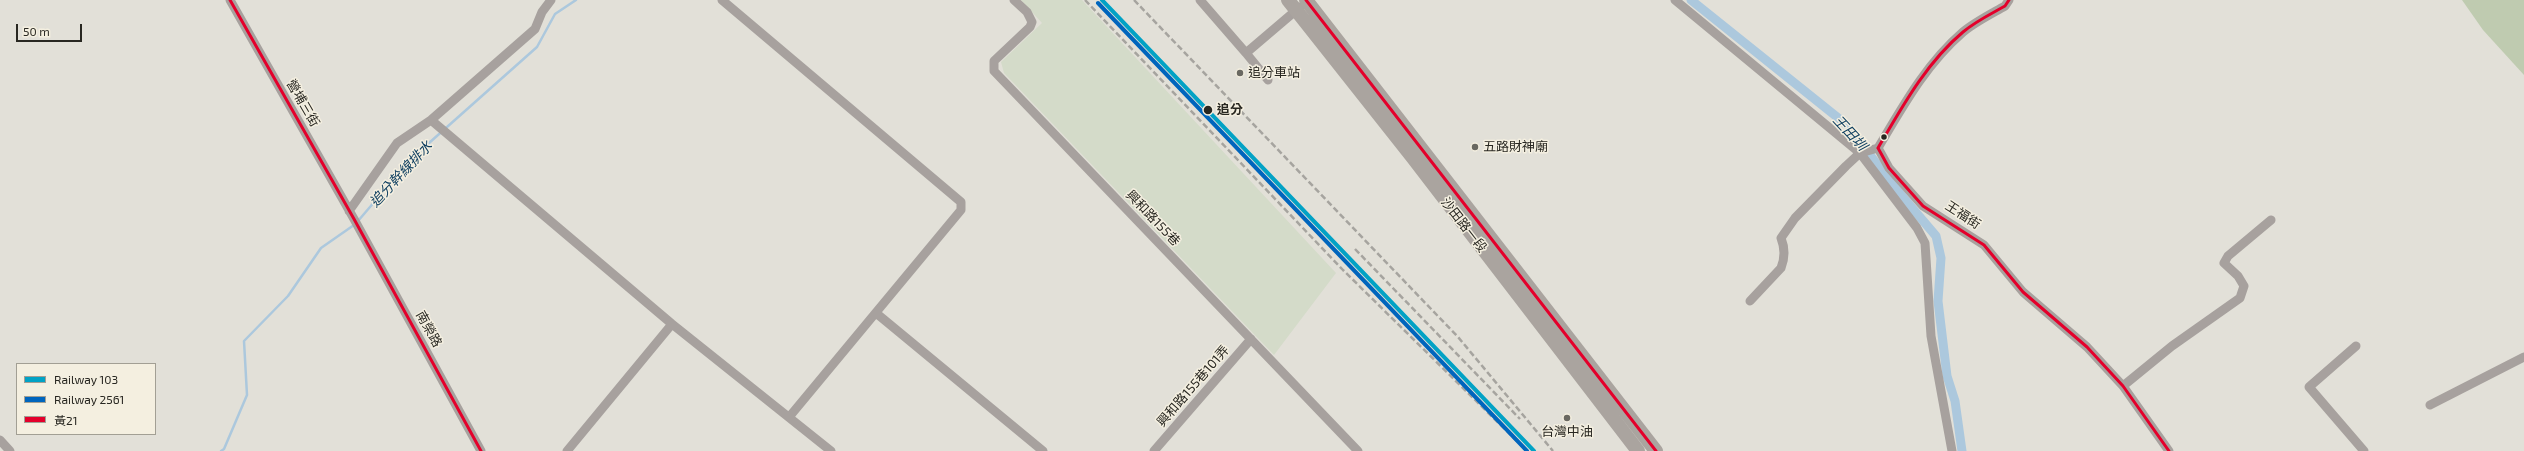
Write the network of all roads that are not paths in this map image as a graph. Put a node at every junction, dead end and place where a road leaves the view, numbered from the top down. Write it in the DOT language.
graph roads {
  1 [pos="230,0"];
  2 [pos="551,0"];
  3 [pos="722,0"];
  4 [pos="1014,0"];
  5 [pos="1200,0"];
  6 [pos="1675,0"];
  7 [pos="2009,0"];
  8 [pos="1306,1"];
  9 [pos="1292,5"];
  10 [pos="1246,53"];
  11 [pos="1268,80"];
  12 [pos="431,120"];
  13 [pos="1878,148"];
  14 [pos="1860,153"];
  15 [pos="354,219"];
  16 [pos="2271,220"];
  17 [pos="1750,301"];
  18 [pos="876,313"];
  19 [pos="672,324"];
  20 [pos="1251,339"];
  21 [pos="2356,346"];
  22 [pos="2524,357"];
  23 [pos="2123,386"];
  24 [pos="2430,405"];
  25 [pos="790,416"];
  26 [pos="0,440"];
  27 [pos="10,451"];
  28 [pos="481,451"];
  29 [pos="568,451"];
  30 [pos="831,451"];
  31 [pos="1043,451"];
  32 [pos="1154,451"];
  33 [pos="1358,451"];
  34 [pos="1638,451"];
  35 [pos="1656,451"];
  36 [pos="1952,451"];
  37 [pos="2169,451"];
  38 [pos="2364,451"];
  1 -- 15 [label="street, 營埔三街"];
  2 -- 12 [label="street"];
  3 -- 18 [label="street"];
  4 -- 20 [label="street, 興和路155巷"];
  5 -- 10 [label="street"];
  6 -- 14 [label="street"];
  7 -- 13 [label="street"];
  8 -- 9 [label="street"];
  8 -- 35 [label="main road, 沙田路一段"];
  9 -- 10 [label="street"];
  9 -- 34 [label="main road, 沙田路一段"];
  10 -- 11 [label="street"];
  12 -- 15 [label="street"];
  12 -- 19 [label="street"];
  13 -- 14 [label="street"];
  13 -- 23 [label="street, 王福街"];
  14 -- 17 [label="street"];
  14 -- 36 [label="street"];
  15 -- 28 [label="street, 南榮路"];
  16 -- 23 [label="street"];
  18 -- 25 [label="street"];
  18 -- 31 [label="street"];
  19 -- 25 [label="street"];
  19 -- 29 [label="street"];
  20 -- 32 [label="street, 興和路155巷101弄"];
  20 -- 33 [label="street, 興和路155巷"];
  21 -- 38 [label="street"];
  22 -- 24 [label="street"];
  23 -- 37 [label="street, 王福街"];
  25 -- 30 [label="street"];
  26 -- 27 [label="street"];
}
